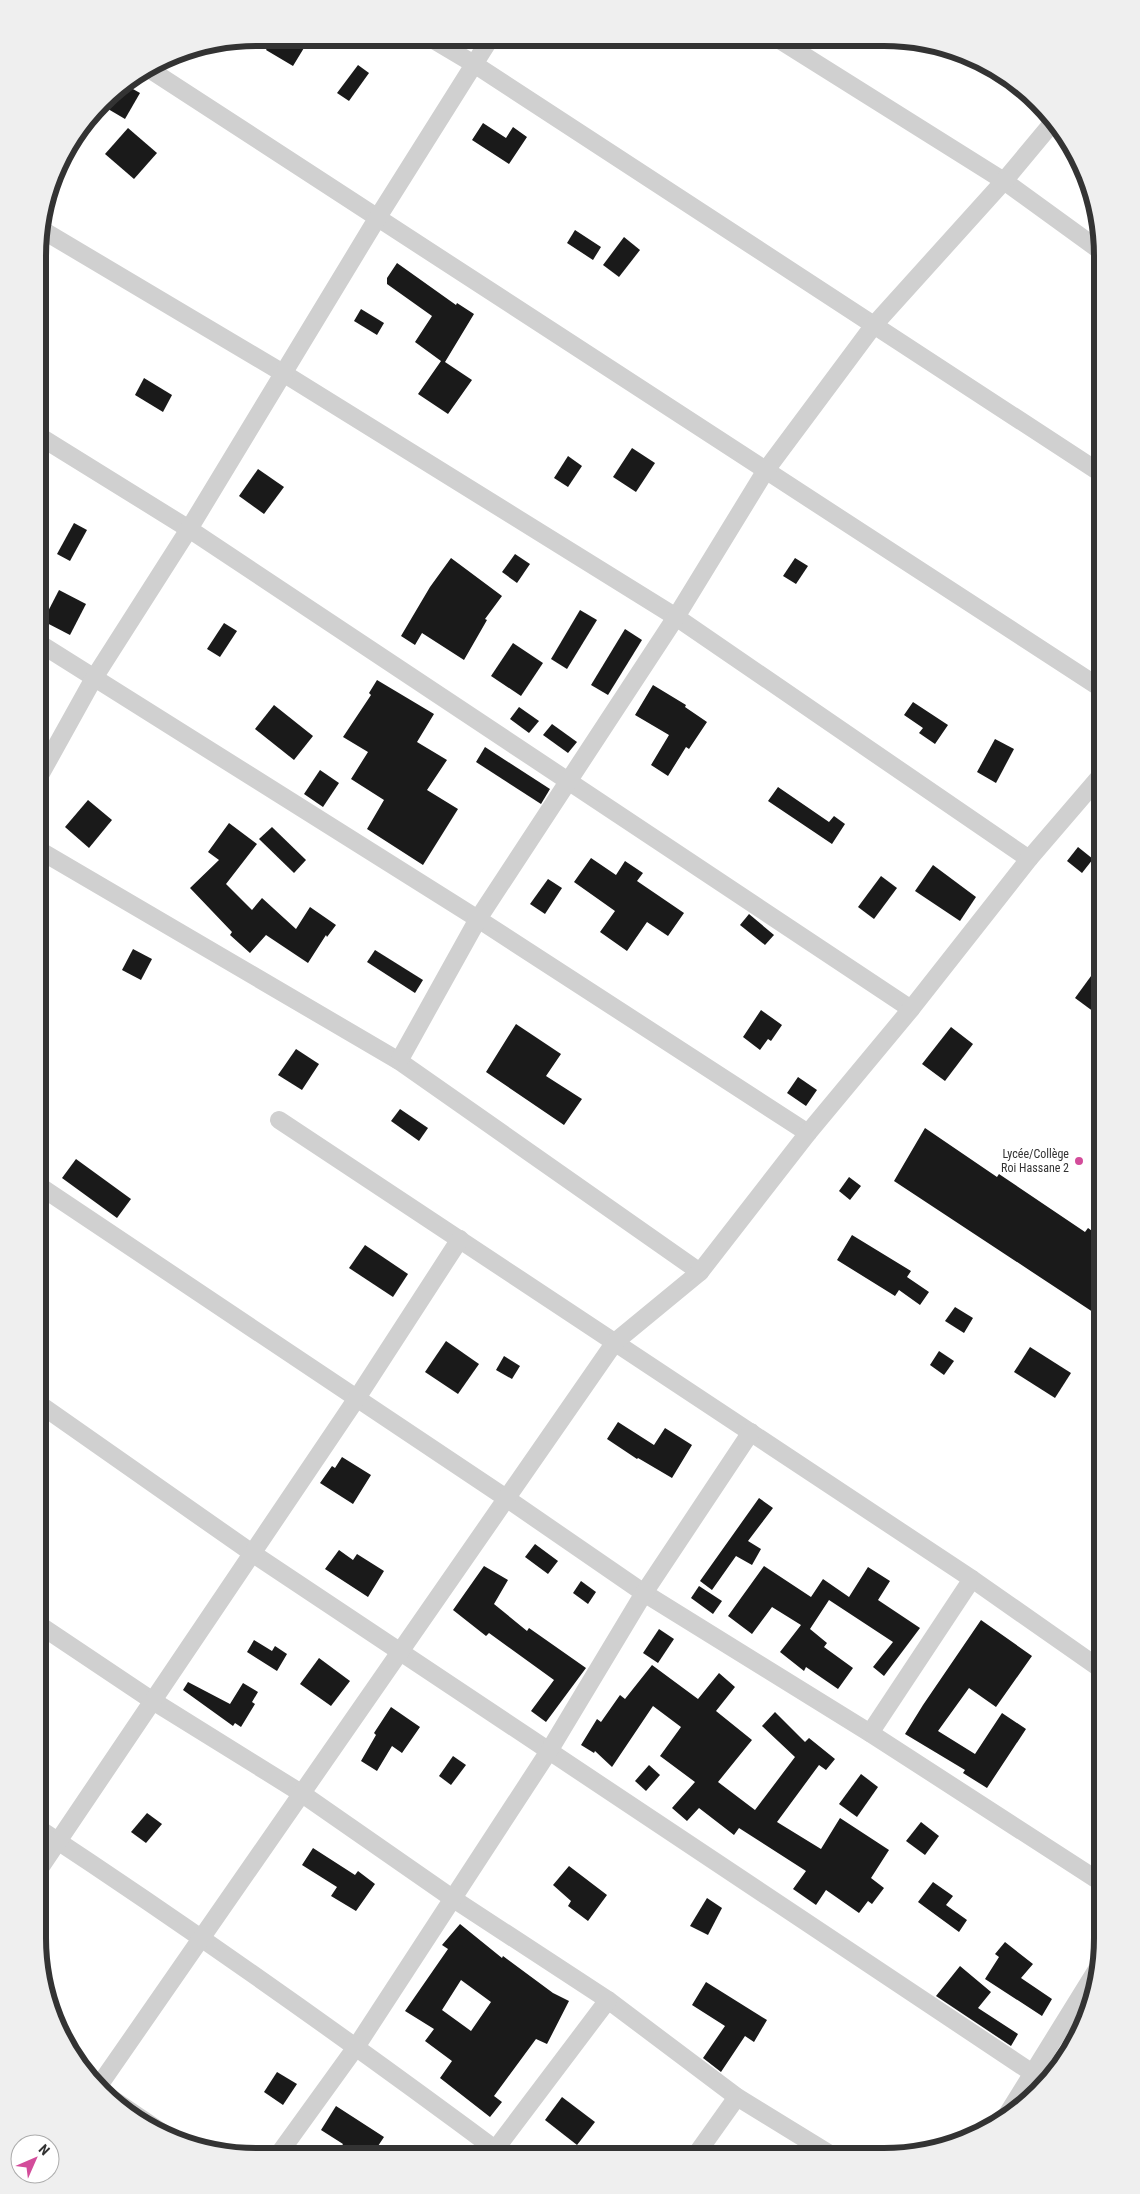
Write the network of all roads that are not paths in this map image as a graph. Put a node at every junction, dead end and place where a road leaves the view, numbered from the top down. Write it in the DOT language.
graph roads {
  1 [pos="444,46"];
  2 [pos="486,46"];
  3 [pos="789,46"];
  4 [pos="474,64"];
  5 [pos="154,72"];
  6 [pos="1049,127"];
  7 [pos="1004,181"];
  8 [pos="378,217"];
  9 [pos="48,233"];
  10 [pos="1093,246"];
  11 [pos="874,325"];
  12 [pos="283,373"];
  13 [pos="46,440"];
  14 [pos="1094,469"];
  15 [pos="766,470"];
  16 [pos="189,530"];
  17 [pos="676,617"];
  18 [pos="46,648"];
  19 [pos="94,678"];
  20 [pos="1094,684"];
  21 [pos="46,764"];
  22 [pos="569,781"];
  23 [pos="1094,783"];
  24 [pos="46,854"];
  25 [pos="1029,859"];
  26 [pos="478,919"];
  27 [pos="911,1009"];
  28 [pos="399,1061"];
  29 [pos="279,1120"];
  30 [pos="808,1133"];
  31 [pos="46,1190"];
  32 [pos="460,1240"];
  33 [pos="700,1272"];
  34 [pos="615,1342"];
  35 [pos="357,1398"];
  36 [pos="46,1409"];
  37 [pos="751,1432"];
  38 [pos="506,1498"];
  39 [pos="252,1553"];
  40 [pos="972,1579"];
  41 [pos="644,1593"];
  42 [pos="46,1629"];
  43 [pos="400,1652"];
  44 [pos="1094,1664"];
  45 [pos="152,1701"];
  46 [pos="870,1733"];
  47 [pos="549,1751"];
  48 [pos="301,1793"];
  49 [pos="46,1833"];
  50 [pos="59,1842"];
  51 [pos="46,1860"];
  52 [pos="1094,1878"];
  53 [pos="452,1898"];
  54 [pos="202,1939"];
  55 [pos="1088,1986"];
  56 [pos="608,2000"];
  57 [pos="356,2047"];
  58 [pos="1040,2077"];
  59 [pos="102,2080"];
  60 [pos="737,2097"];
  61 [pos="283,2148"];
  62 [pos="490,2148"];
  63 [pos="501,2148"];
  64 [pos="701,2148"];
  65 [pos="820,2148"];
  1 -- 4 [label="street"];
  2 -- 4 [label="street"];
  3 -- 7 [label="street"];
  4 -- 8 [label="street"];
  4 -- 11 [label="street"];
  5 -- 8 [label="street"];
  6 -- 7 [label="street"];
  7 -- 10 [label="street"];
  7 -- 11 [label="street"];
  8 -- 12 [label="street"];
  8 -- 15 [label="street"];
  9 -- 12 [label="street"];
  11 -- 14 [label="street"];
  11 -- 15 [label="street"];
  12 -- 16 [label="street"];
  12 -- 17 [label="street"];
  13 -- 16 [label="street"];
  15 -- 17 [label="street"];
  15 -- 20 [label="street"];
  16 -- 19 [label="street"];
  16 -- 22 [label="street"];
  17 -- 22 [label="street"];
  17 -- 25 [label="street"];
  18 -- 19 [label="street"];
  19 -- 21 [label="street"];
  19 -- 26 [label="street"];
  22 -- 26 [label="street"];
  22 -- 27 [label="street"];
  23 -- 25 [label="street"];
  24 -- 28 [label="street"];
  25 -- 27 [label="street"];
  26 -- 28 [label="street"];
  26 -- 30 [label="street"];
  27 -- 30 [label="street"];
  28 -- 33 [label="street"];
  29 -- 32 [label="street"];
  30 -- 33 [label="street"];
  31 -- 35 [label="street"];
  32 -- 34 [label="street"];
  32 -- 35 [label="street"];
  33 -- 34 [label="street"];
  34 -- 37 [label="street"];
  34 -- 38 [label="street"];
  35 -- 38 [label="street"];
  35 -- 39 [label="street"];
  36 -- 39 [label="street"];
  37 -- 40 [label="street"];
  37 -- 41 [label="street"];
  38 -- 41 [label="street"];
  38 -- 43 [label="street"];
  39 -- 43 [label="street"];
  39 -- 45 [label="street"];
  40 -- 44 [label="street"];
  40 -- 46 [label="street"];
  41 -- 46 [label="street"];
  41 -- 47 [label="street"];
  42 -- 45 [label="street"];
  43 -- 47 [label="street"];
  43 -- 48 [label="street"];
  45 -- 48 [label="street"];
  45 -- 50 [label="street"];
  46 -- 52 [label="street"];
  47 -- 53 [label="street"];
  47 -- 58 [label="street"];
  48 -- 53 [label="street"];
  48 -- 54 [label="street"];
  49 -- 50 [label="street"];
  50 -- 51 [label="street"];
  50 -- 54 [label="street"];
  53 -- 56 [label="street"];
  53 -- 57 [label="street"];
  54 -- 57 [label="street"];
  54 -- 59 [label="street"];
  55 -- 58 [label="street"];
  56 -- 60 [label="street"];
  56 -- 63 [label="street"];
  57 -- 61 [label="street"];
  57 -- 62 [label="street"];
  60 -- 64 [label="street"];
  60 -- 65 [label="street"];
}
